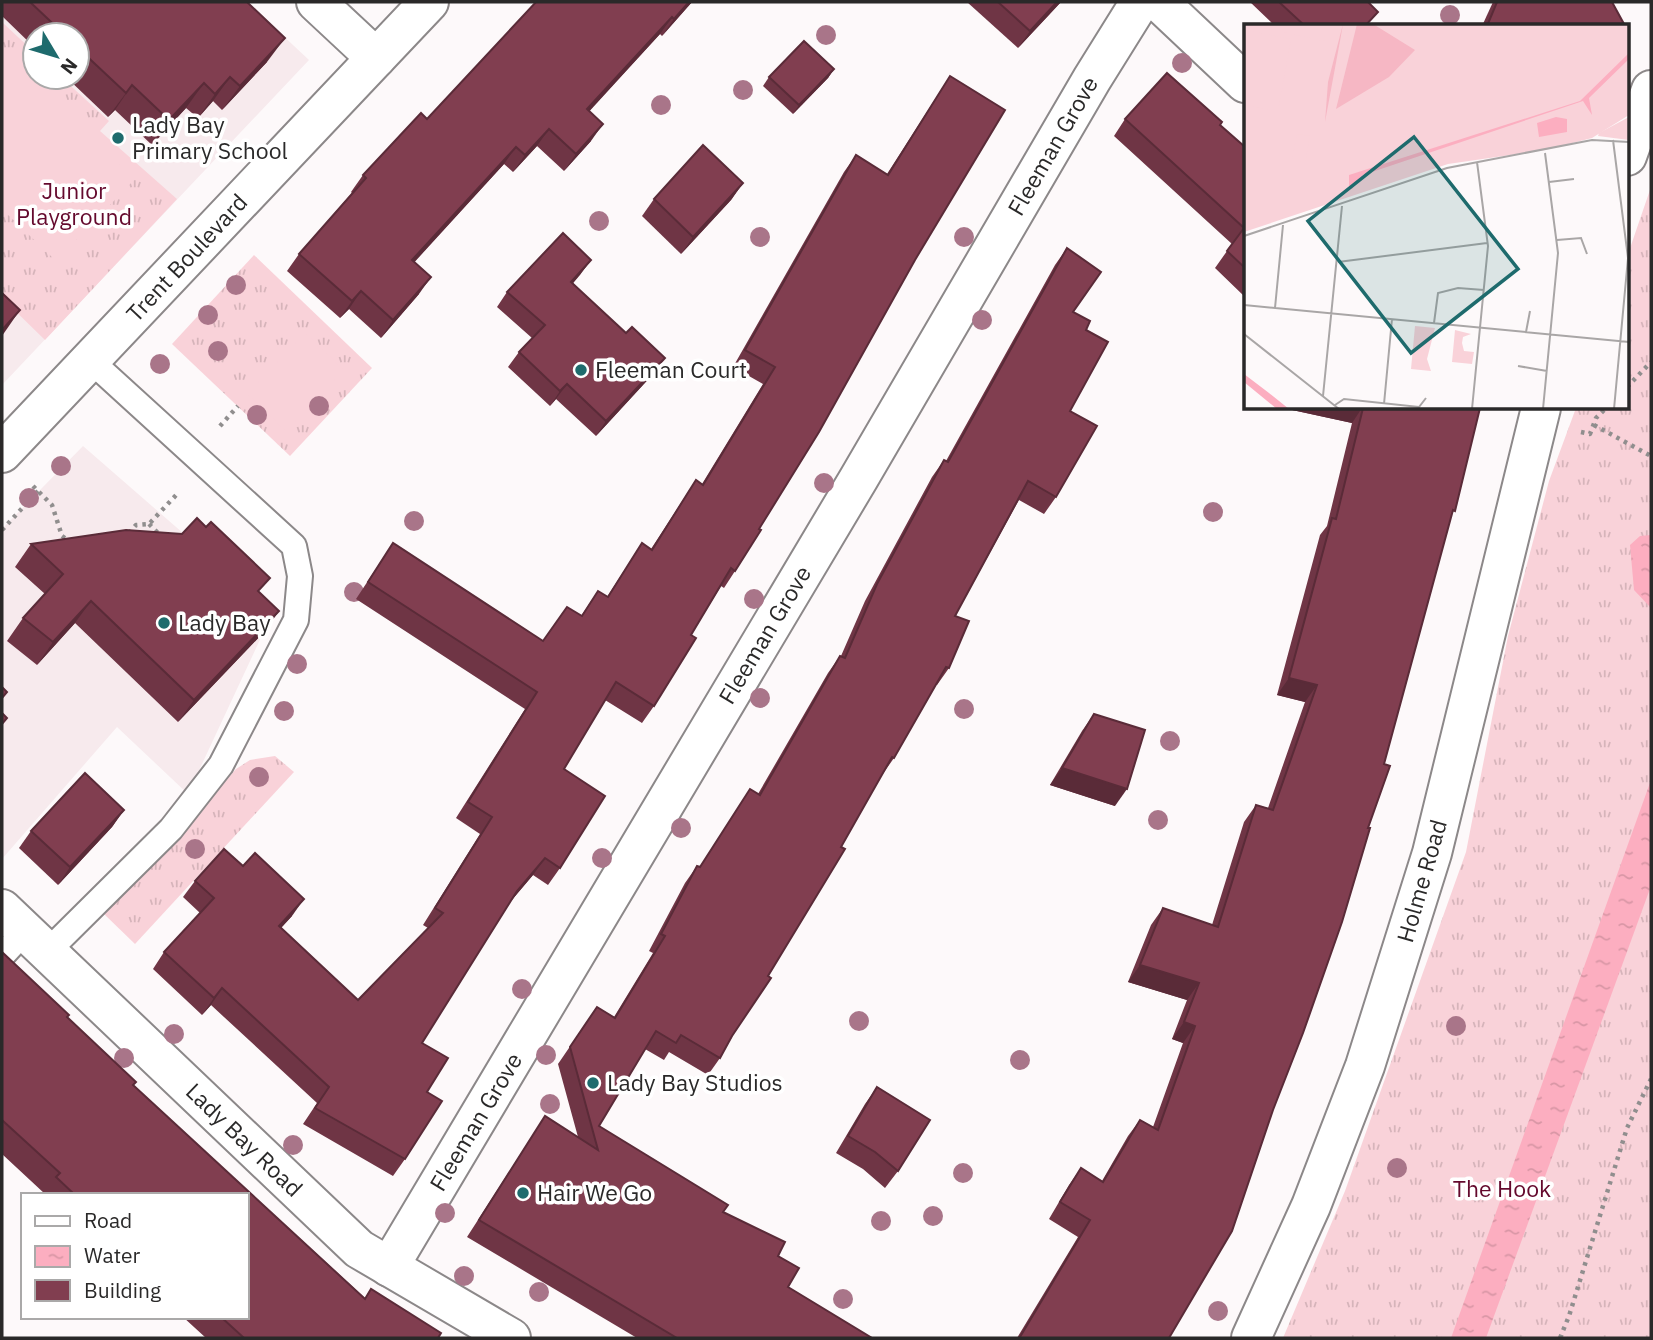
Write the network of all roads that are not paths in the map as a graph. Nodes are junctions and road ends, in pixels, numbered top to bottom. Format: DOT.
graph roads {
  1 [pos="316,2"];
  2 [pos="429,2"];
  3 [pos="1140,2"];
  4 [pos="1159,2"];
  5 [pos="376,58"];
  6 [pos="1244,82"];
  7 [pos="1651,90"];
  8 [pos="1628,153"];
  9 [pos="90,360"];
  10 [pos="1541,410"];
  11 [pos="2,453"];
  12 [pos="19,937"];
  13 [pos="389,1267"];
  14 [pos="511,1338"];
  15 [pos="1251,1338"];
  1 -- 5 [label="street"];
  2 -- 5 [label="street, Trent Boulevard"];
  3 -- 13 [label="street, Fleeman Grove"];
  4 -- 6 [label="street"];
  5 -- 9 [label="street, Trent Boulevard"];
  7 -- 8 [label="street"];
  9 -- 11 [label="street, Trent Boulevard"];
  9 -- 12 [label="lane"];
  10 -- 15 [label="street, Holme Road"];
  12 -- 13 [label="street, Lady Bay Road"];
  13 -- 14 [label="street, Lady Bay Road"];
}
